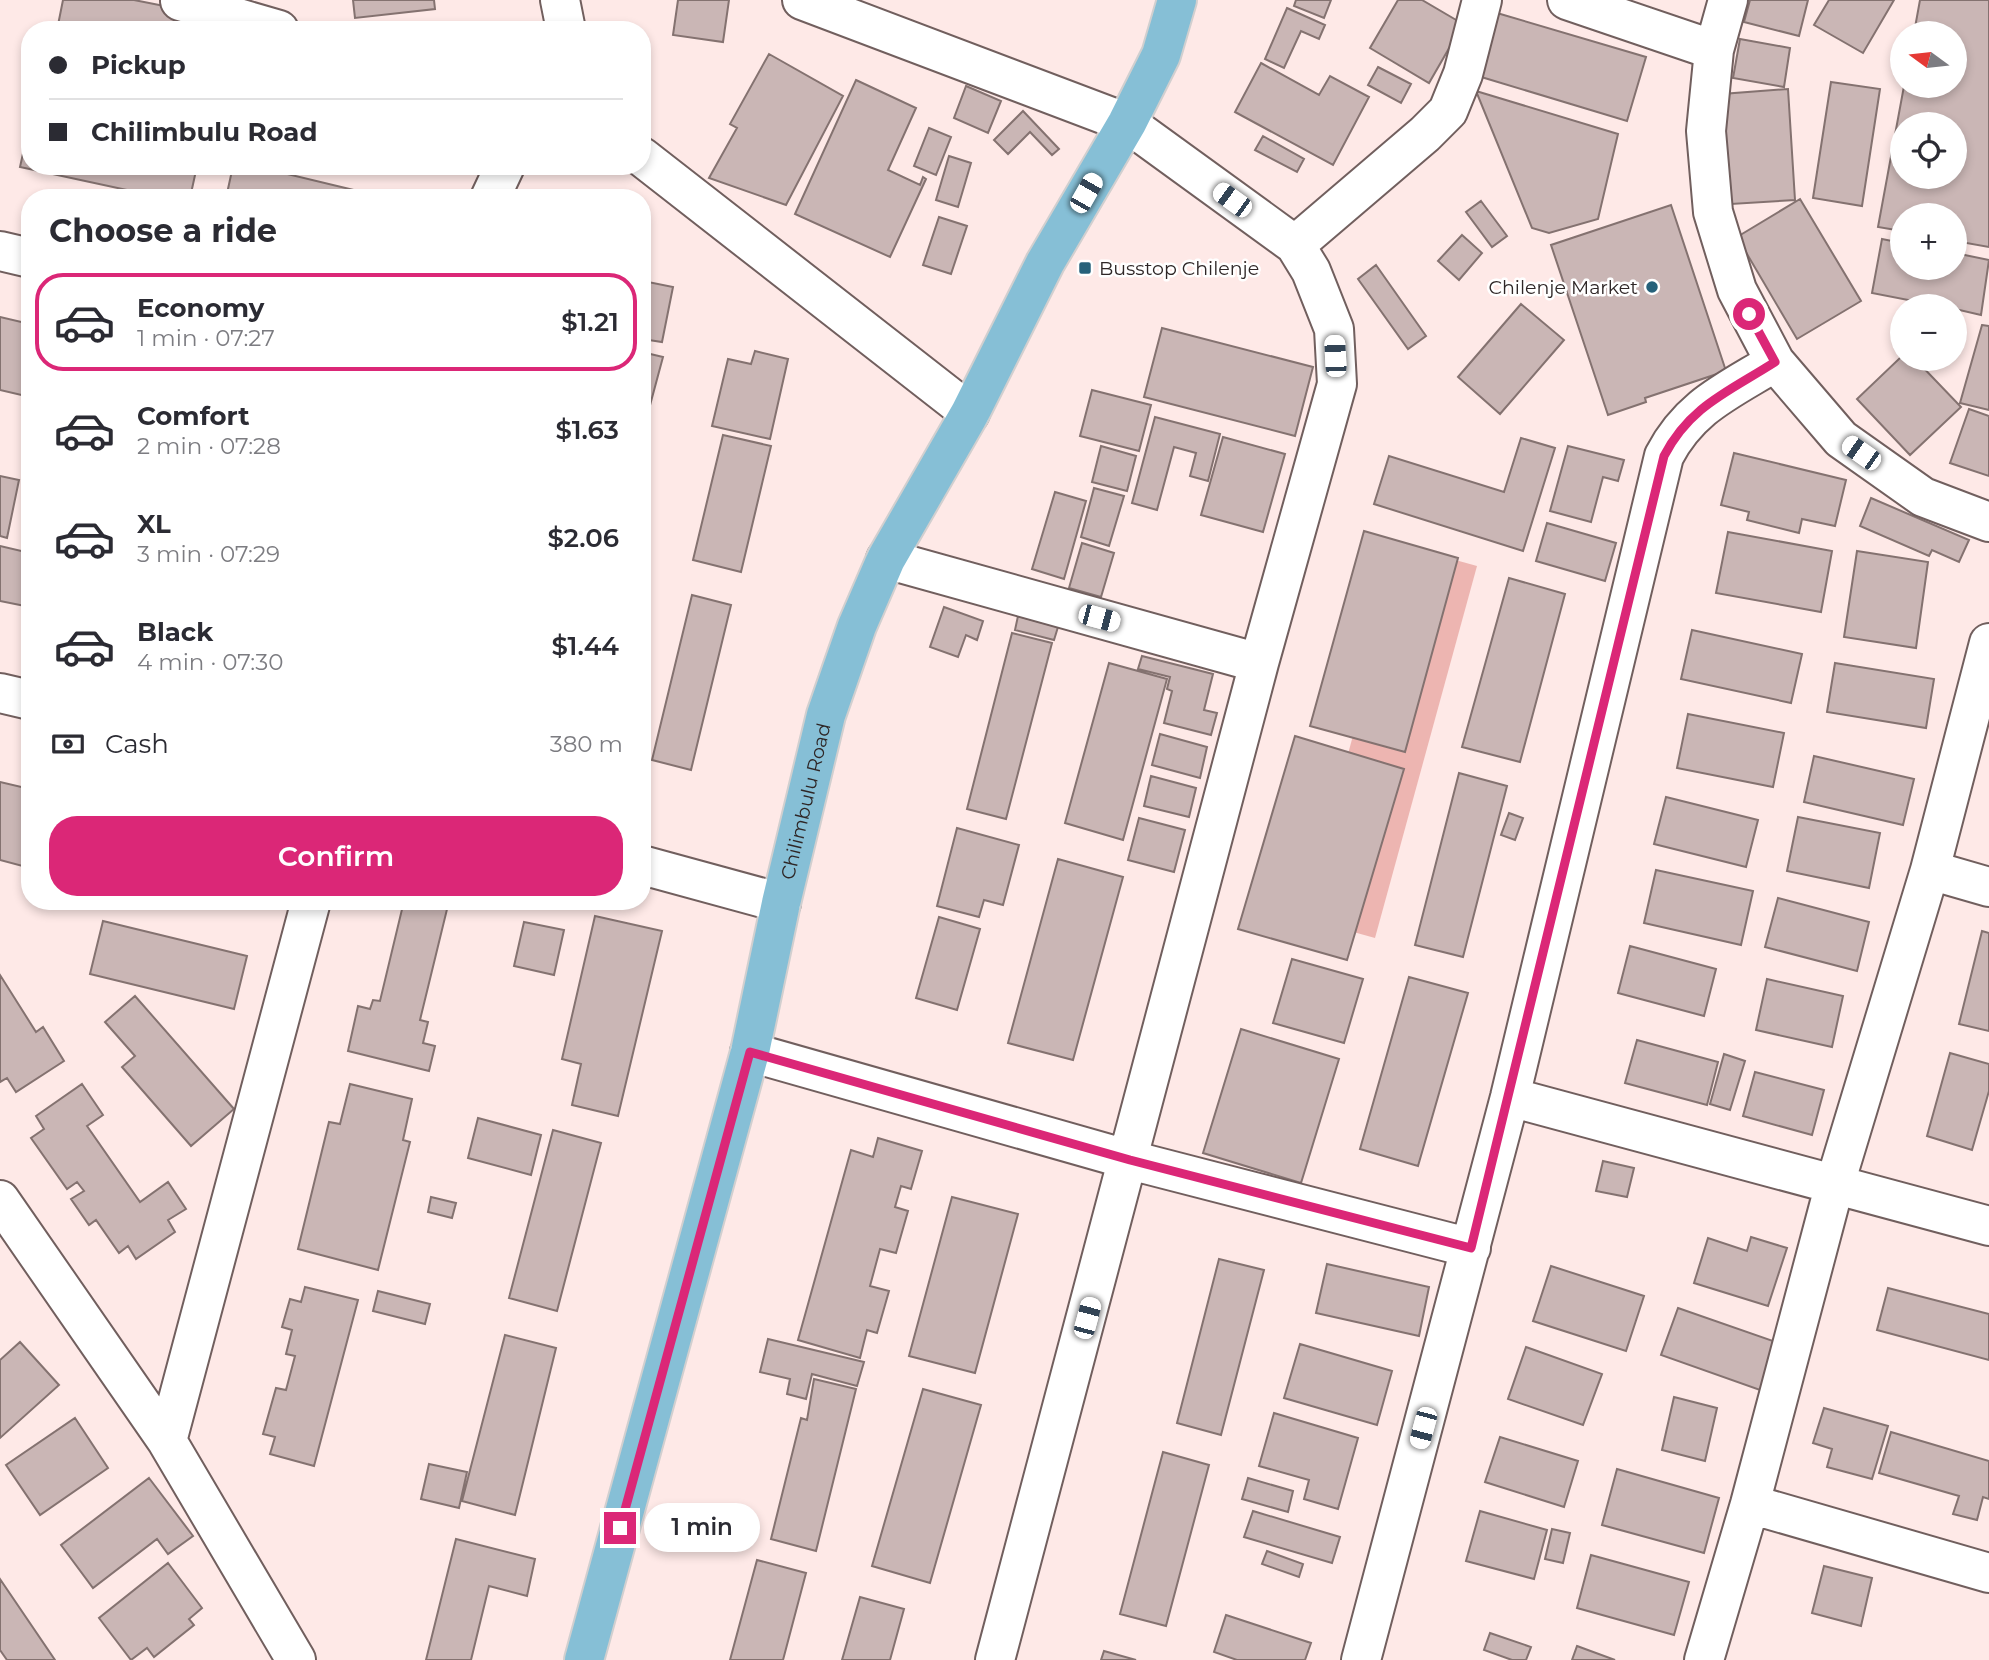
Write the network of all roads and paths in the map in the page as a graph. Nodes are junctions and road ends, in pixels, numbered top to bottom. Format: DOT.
graph roads {
  1 [pos="560,0"];
  2 [pos="802,0"];
  3 [pos="1177,0"];
  4 [pos="1482,0"];
  5 [pos="1567,0"];
  6 [pos="1728,0"];
  7 [pos="180,1"];
  8 [pos="248,21"];
  9 [pos="564,21"];
  10 [pos="1714,50"];
  11 [pos="1126,124"];
  12 [pos="651,164"];
  13 [pos="1295,245"];
  14 [pos="0,251"];
  15 [pos="21,256"];
  16 [pos="1775,362"];
  17 [pos="971,413"];
  18 [pos="1989,522"];
  19 [pos="886,559"];
  20 [pos="1989,643"];
  21 [pos="1259,663"];
  22 [pos="0,693"];
  23 [pos="21,699"];
  24 [pos="651,867"];
  25 [pos="1930,870"];
  26 [pos="1989,887"];
  27 [pos="781,903"];
  28 [pos="309,910"];
  29 [pos="750,1052"];
  30 [pos="1510,1097"];
  31 [pos="1130,1160"];
  32 [pos="1834,1186"];
  33 [pos="0,1200"];
  34 [pos="1989,1226"];
  35 [pos="1471,1248"];
  36 [pos="167,1441"];
  37 [pos="1750,1504"];
  38 [pos="1989,1573"];
  39 [pos="296,1660"];
  40 [pos="584,1660"];
  41 [pos="995,1660"];
  42 [pos="1361,1660"];
  43 [pos="1704,1660"];
  1 -- 9 [label="street"];
  2 -- 11 [label="street"];
  3 -- 11 [label="main road, Chilimbulu Road"];
  4 -- 13 [label="street"];
  5 -- 10 [label="street"];
  6 -- 10 [label="street"];
  7 -- 8 [label="street"];
  10 -- 16 [label="street"];
  11 -- 13 [label="street"];
  11 -- 17 [label="main road, Chilimbulu Road"];
  12 -- 17 [label="street"];
  13 -- 21 [label="street"];
  14 -- 15 [label="street"];
  16 -- 18 [label="street"];
  16 -- 30 [label="street"];
  17 -- 19 [label="main road, Chilimbulu Road"];
  19 -- 21 [label="street"];
  19 -- 27 [label="main road, Chilimbulu Road"];
  20 -- 25 [label="street"];
  21 -- 31 [label="street"];
  22 -- 23 [label="street"];
  24 -- 27 [label="street"];
  25 -- 26 [label="street"];
  25 -- 32 [label="street"];
  27 -- 29 [label="main road, Chilimbulu Road"];
  28 -- 36 [label="street"];
  29 -- 31 [label="street"];
  29 -- 40 [label="main road, Chilimbulu Road"];
  30 -- 32 [label="street"];
  30 -- 35 [label="street"];
  31 -- 35 [label="street"];
  31 -- 41 [label="street"];
  32 -- 34 [label="street"];
  32 -- 37 [label="street"];
  33 -- 36 [label="street"];
  35 -- 42 [label="street"];
  36 -- 39 [label="street"];
  37 -- 38 [label="street"];
  37 -- 43 [label="street"];
}
